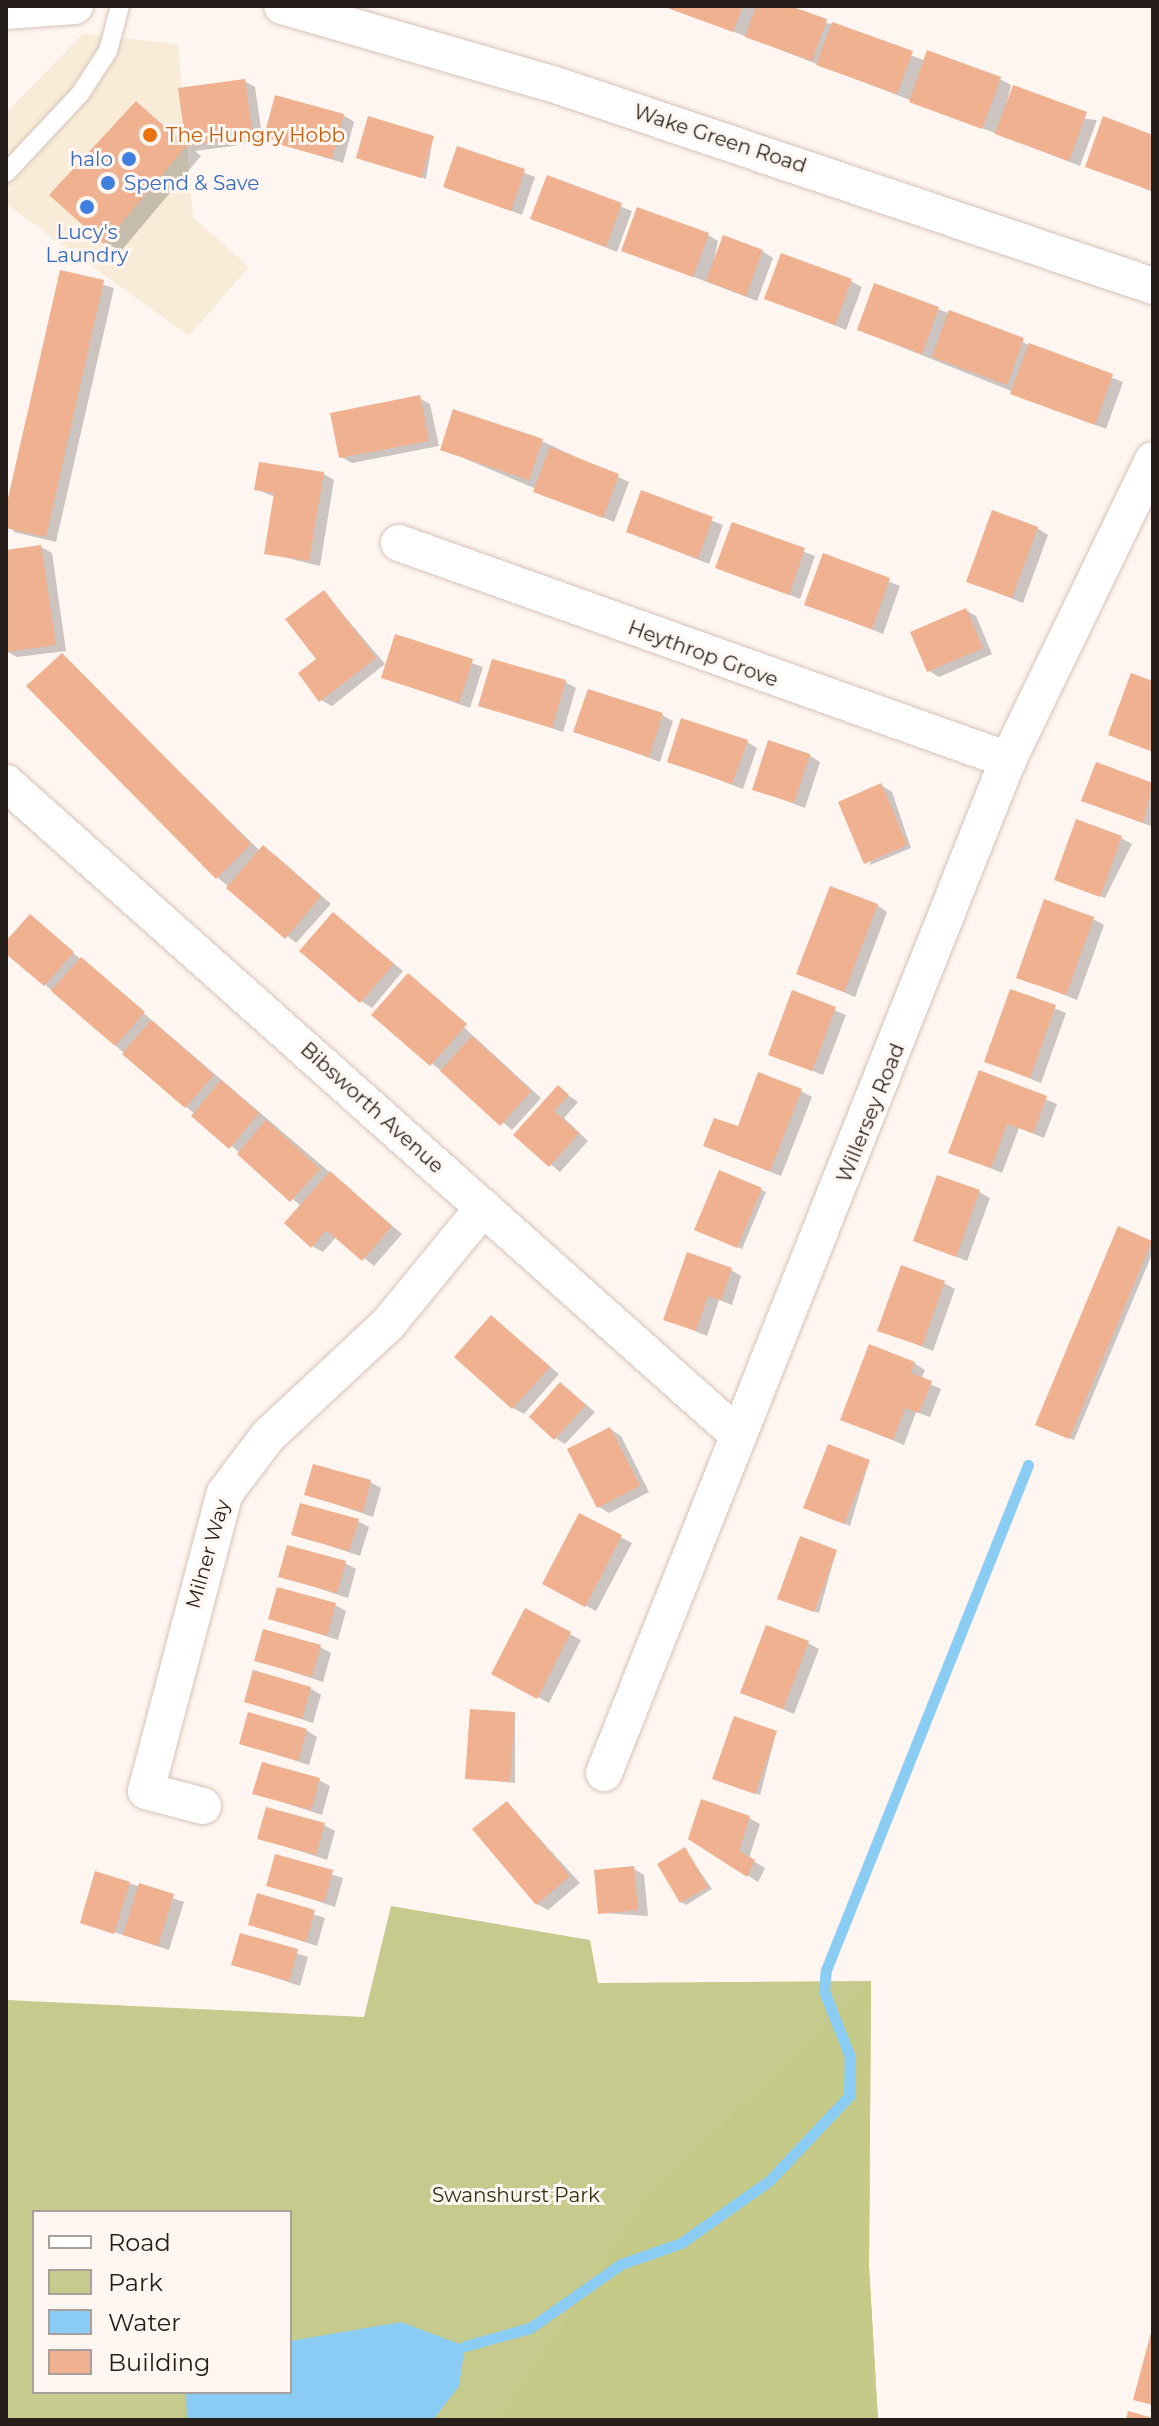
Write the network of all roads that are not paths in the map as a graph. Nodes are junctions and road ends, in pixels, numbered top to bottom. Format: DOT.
graph roads {
  1 [pos="75,6"];
  2 [pos="120,6"];
  3 [pos="282,6"];
  4 [pos="6,11"];
  5 [pos="6,173"];
  6 [pos="1153,286"];
  7 [pos="1153,460"];
  8 [pos="399,543"];
  9 [pos="1008,760"];
  10 [pos="6,783"];
  11 [pos="483,1208"];
  12 [pos="737,1434"];
  13 [pos="604,1773"];
  14 [pos="203,1806"];
  1 -- 4 [label="street"];
  2 -- 5 [label="lane"];
  3 -- 6 [label="street, Wake Green Road"];
  7 -- 9 [label="street, Willersey Road"];
  8 -- 9 [label="street, Heythrop Grove"];
  9 -- 12 [label="street, Willersey Road"];
  10 -- 11 [label="street, Bibsworth Avenue"];
  11 -- 12 [label="street, Bibsworth Avenue"];
  11 -- 14 [label="street, Milner Way"];
  12 -- 13 [label="street, Willersey Road"];
}
